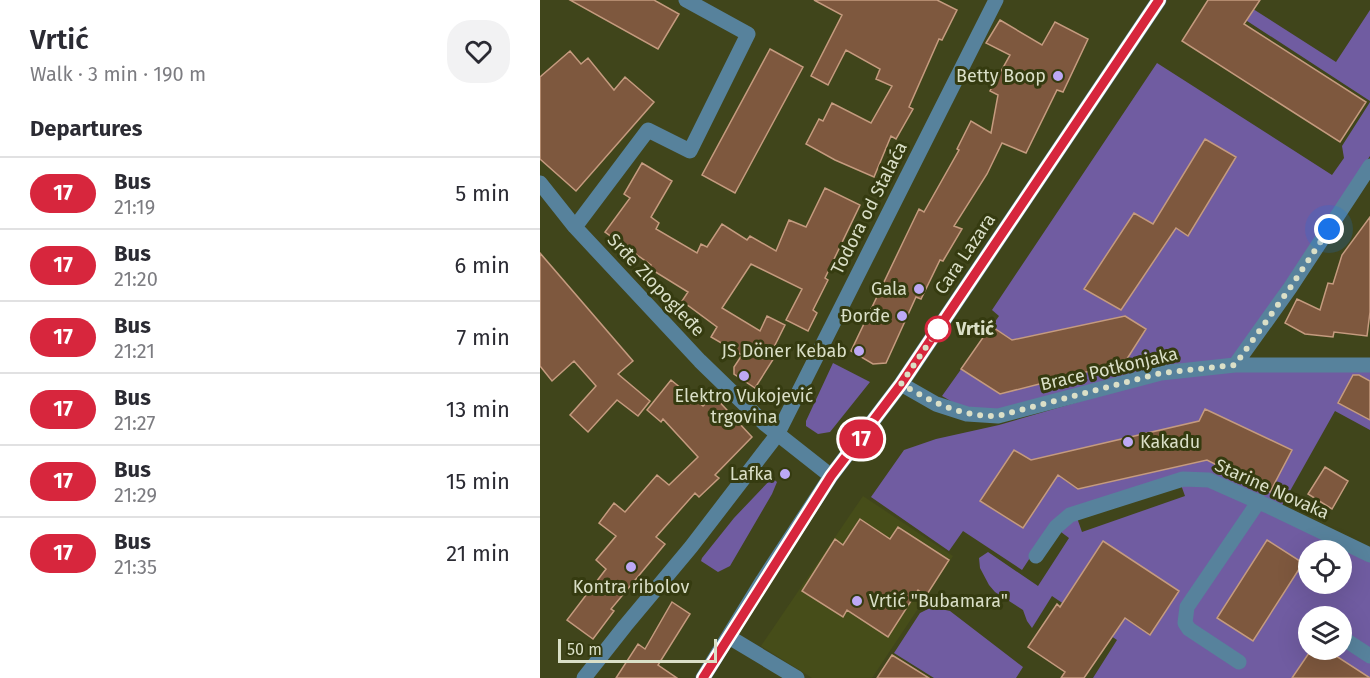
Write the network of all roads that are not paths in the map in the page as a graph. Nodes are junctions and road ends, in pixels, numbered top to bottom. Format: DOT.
graph roads {
  1 [pos="686,0"];
  2 [pos="996,0"];
  3 [pos="1152,2"];
  4 [pos="1370,166"];
  5 [pos="540,183"];
  6 [pos="575,227"];
  7 [pos="1235,365"];
  8 [pos="1370,366"];
  9 [pos="901,384"];
  10 [pos="777,435"];
  11 [pos="831,476"];
  12 [pos="1259,501"];
  13 [pos="1370,555"];
  14 [pos="1036,556"];
  15 [pos="729,637"];
  16 [pos="1352,644"];
  17 [pos="1370,656"];
  18 [pos="1239,662"];
  19 [pos="584,678"];
  20 [pos="703,678"];
  21 [pos="797,678"];
  1 -- 6 [label="street"];
  2 -- 10 [label="street, Todora od Stalaća"];
  3 -- 9 [label="street, Cara Lazara"];
  4 -- 7 [label="street"];
  5 -- 6 [label="street, Srđe Zlopogleđe"];
  6 -- 10 [label="street, Srđe Zlopogleđe"];
  7 -- 8 [label="street, Brace Potkonjaka"];
  7 -- 9 [label="street, Brace Potkonjaka"];
  9 -- 11 [label="street, Cara Lazara"];
  10 -- 11 [label="street, Srđe Zlopogleđe"];
  10 -- 19 [label="street"];
  11 -- 15 [label="street, Cara Lazara"];
  12 -- 13 [label="street, Starine Novaka"];
  12 -- 14 [label="street, Starine Novaka"];
  12 -- 18 [label="street"];
  15 -- 20 [label="street, Cara Lazara"];
  15 -- 21 [label="street"];
  16 -- 17 [label="street"];
}
